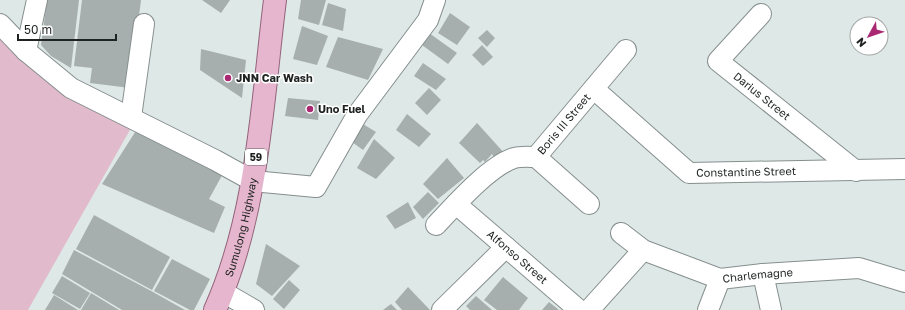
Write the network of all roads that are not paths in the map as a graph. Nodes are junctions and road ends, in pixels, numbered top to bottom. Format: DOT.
graph roads {
  1 [pos="37,0"];
  2 [pos="275,0"];
  3 [pos="435,0"];
  4 [pos="761,14"];
  5 [pos="0,24"];
  6 [pos="144,24"];
  7 [pos="626,50"];
  8 [pos="26,51"];
  9 [pos="594,89"];
  10 [pos="131,118"];
  11 [pos="536,157"];
  12 [pos="905,169"];
  13 [pos="856,171"];
  14 [pos="253,181"];
  15 [pos="456,204"];
  16 [pos="589,204"];
  17 [pos="436,225"];
  18 [pos="620,232"];
  19 [pos="506,247"];
  20 [pos="643,250"];
  21 [pos="763,274"];
  22 [pos="720,279"];
  23 [pos="905,282"];
  24 [pos="219,301"];
  25 [pos="254,310"];
  26 [pos="442,310"];
  27 [pos="578,310"];
  28 [pos="589,310"];
  29 [pos="708,310"];
  30 [pos="771,310"];
  1 -- 8 [label="street"];
  2 -- 14 [label="main road, Sumulong Highway / 59"];
  3 -- 14 [label="street"];
  4 -- 13 [label="street, Darius Street"];
  5 -- 8 [label="street"];
  6 -- 10 [label="street"];
  7 -- 9 [label="street, Boris III Street"];
  8 -- 10 [label="street"];
  9 -- 11 [label="street, Boris III Street"];
  9 -- 13 [label="street, Constantine Street"];
  10 -- 14 [label="street"];
  11 -- 15 [label="street, Boris III Street"];
  11 -- 16 [label="street"];
  12 -- 13 [label="street, Constantine Street"];
  14 -- 24 [label="main road, Sumulong Highway / 59"];
  15 -- 17 [label="street, Boris III Street"];
  15 -- 19 [label="street, Alfonso Street"];
  18 -- 20 [label="street, Charlemagne"];
  19 -- 26 [label="street"];
  19 -- 27 [label="street, Alfonso Street"];
  20 -- 22 [label="street, Charlemagne"];
  20 -- 28 [label="street"];
  21 -- 22 [label="street, Charlemagne"];
  21 -- 23 [label="street, Charlemagne"];
  21 -- 30 [label="street"];
  22 -- 29 [label="street"];
  24 -- 25 [label="street"];
}
